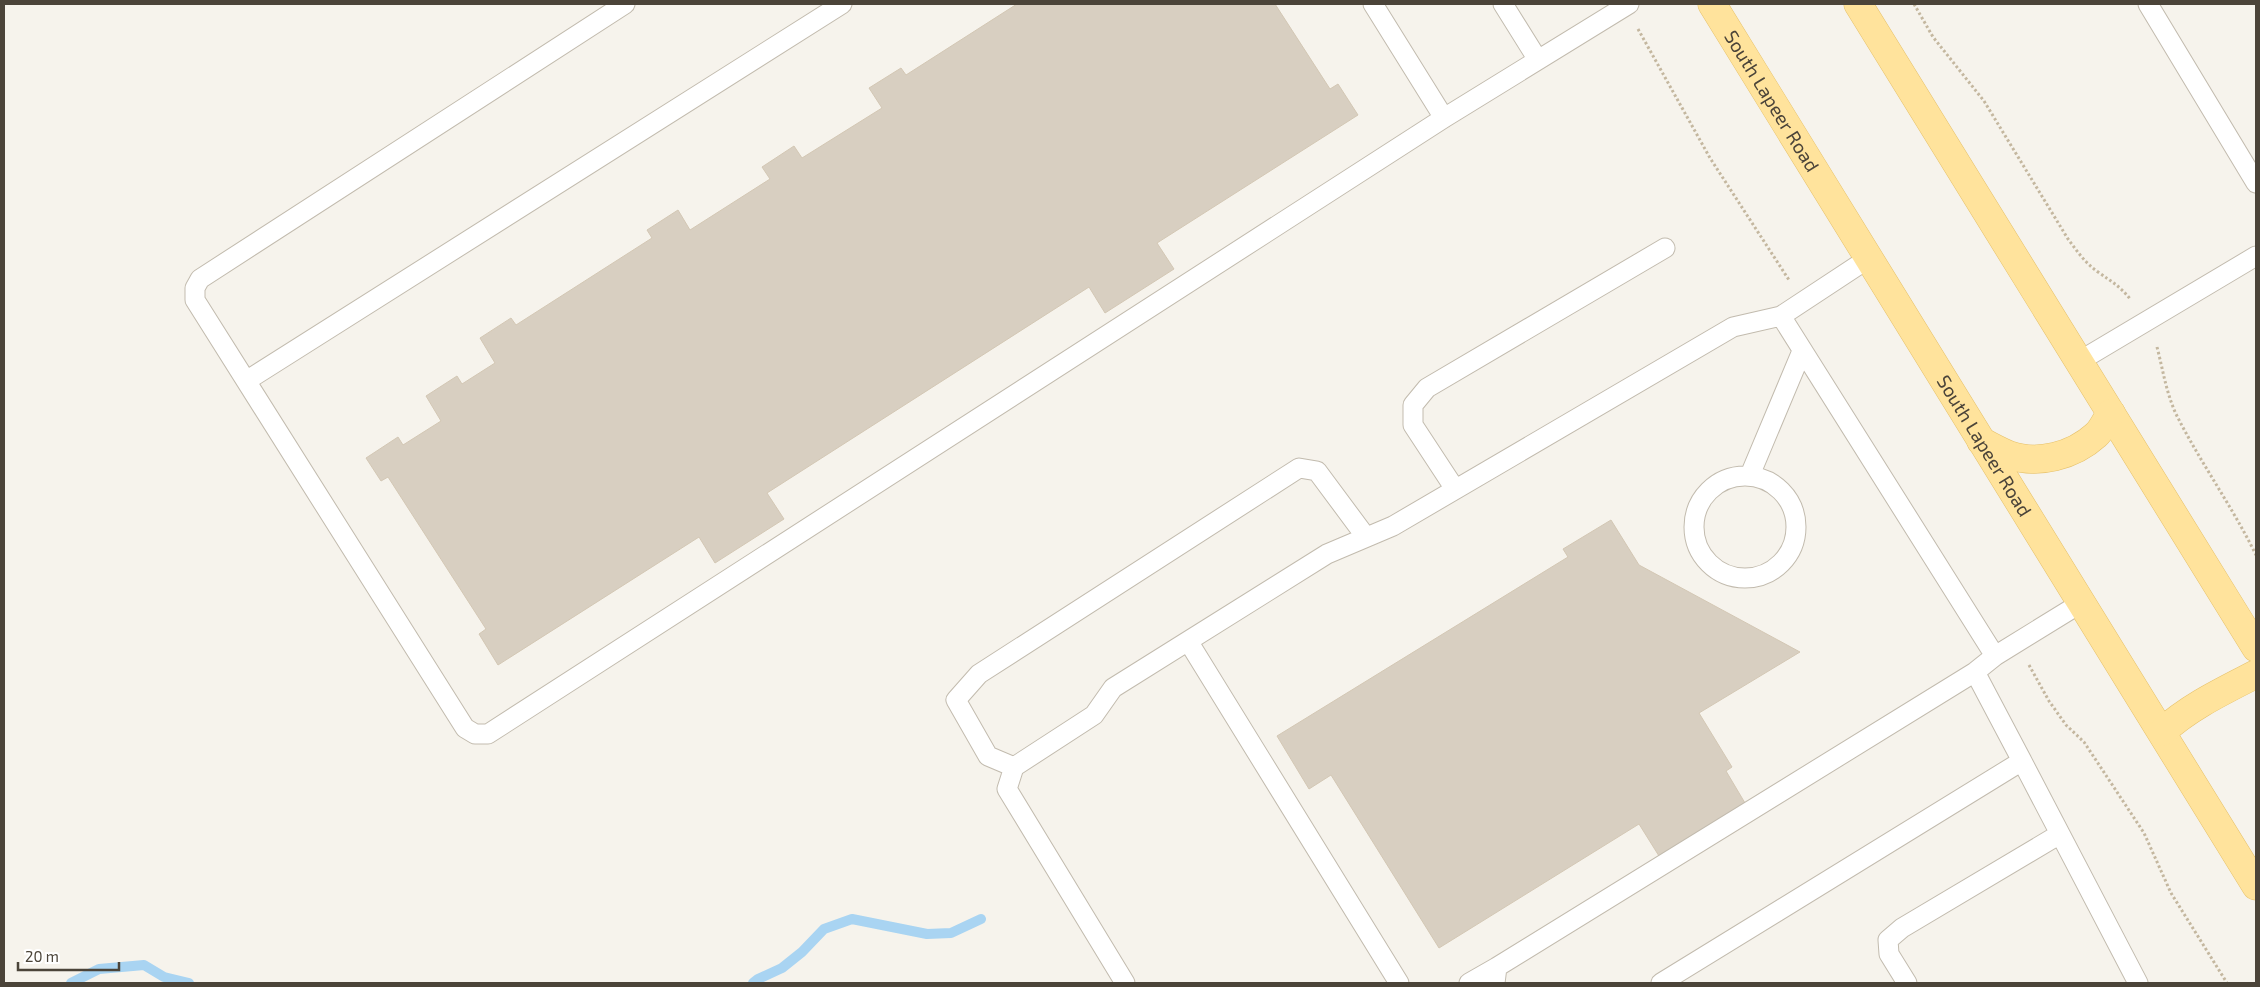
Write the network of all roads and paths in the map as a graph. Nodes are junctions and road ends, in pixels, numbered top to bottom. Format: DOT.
graph roads {
  1 [pos="626,4"];
  2 [pos="842,4"];
  3 [pos="1373,4"];
  4 [pos="1503,4"];
  5 [pos="1629,4"];
  6 [pos="1712,4"];
  7 [pos="1858,4"];
  8 [pos="1914,4"];
  9 [pos="2148,4"];
  10 [pos="1538,60"];
  11 [pos="1444,118"];
  12 [pos="2256,183"];
  13 [pos="1666,248"];
  14 [pos="2256,256"];
  15 [pos="1870,258"];
  16 [pos="1781,316"];
  17 [pos="2144,322"];
  18 [pos="1802,351"];
  19 [pos="2078,362"];
  20 [pos="246,381"];
  21 [pos="2111,413"];
  22 [pos="1981,441"];
  23 [pos="1750,475"];
  24 [pos="1455,489"];
  25 [pos="1366,537"];
  26 [pos="2256,555"];
  27 [pos="2081,603"];
  28 [pos="1188,641"];
  29 [pos="2256,648"];
  30 [pos="1995,656"];
  31 [pos="1975,672"];
  32 [pos="2256,674"];
  33 [pos="2162,732"];
  34 [pos="2022,761"];
  35 [pos="1014,767"];
  36 [pos="2060,834"];
  37 [pos="2256,886"];
  38 [pos="1496,975"];
  39 [pos="1125,983"];
  40 [pos="1399,983"];
  41 [pos="1470,983"];
  42 [pos="1661,983"];
  43 [pos="1907,983"];
  44 [pos="2138,983"];
  1 -- 20 [label="lane"];
  2 -- 20 [label="lane"];
  3 -- 11 [label="lane"];
  4 -- 10 [label="lane"];
  5 -- 10 [label="lane"];
  6 -- 15 [label="main road, South Lapeer Road"];
  7 -- 19 [label="main road"];
  8 -- 17 [label="path"];
  9 -- 12 [label="lane"];
  10 -- 11 [label="lane"];
  11 -- 20 [label="lane"];
  13 -- 24 [label="lane"];
  14 -- 17 [label="lane"];
  15 -- 16 [label="lane"];
  15 -- 22 [label="main road, South Lapeer Road"];
  16 -- 18 [label="lane"];
  16 -- 24 [label="lane"];
  17 -- 19 [label="lane"];
  17 -- 26 [label="path"];
  18 -- 23 [label="lane"];
  18 -- 30 [label="lane"];
  19 -- 21 [label="main road"];
  21 -- 22 [label="main road"];
  21 -- 29 [label="main road"];
  22 -- 27 [label="main road, South Lapeer Road"];
  23 -- 23 [label="lane"];
  24 -- 25 [label="lane"];
  25 -- 28 [label="lane"];
  25 -- 35 [label="lane"];
  27 -- 30 [label="lane"];
  27 -- 33 [label="main road, South Lapeer Road"];
  28 -- 35 [label="lane"];
  28 -- 40 [label="lane"];
  30 -- 31 [label="lane"];
  31 -- 34 [label="lane"];
  31 -- 38 [label="lane"];
  32 -- 33 [label="main road"];
  33 -- 37 [label="main road, South Lapeer Road"];
  34 -- 36 [label="lane"];
  34 -- 42 [label="lane"];
  35 -- 39 [label="lane"];
  36 -- 43 [label="lane"];
  36 -- 44 [label="lane"];
  38 -- 41 [label="lane"];
}
